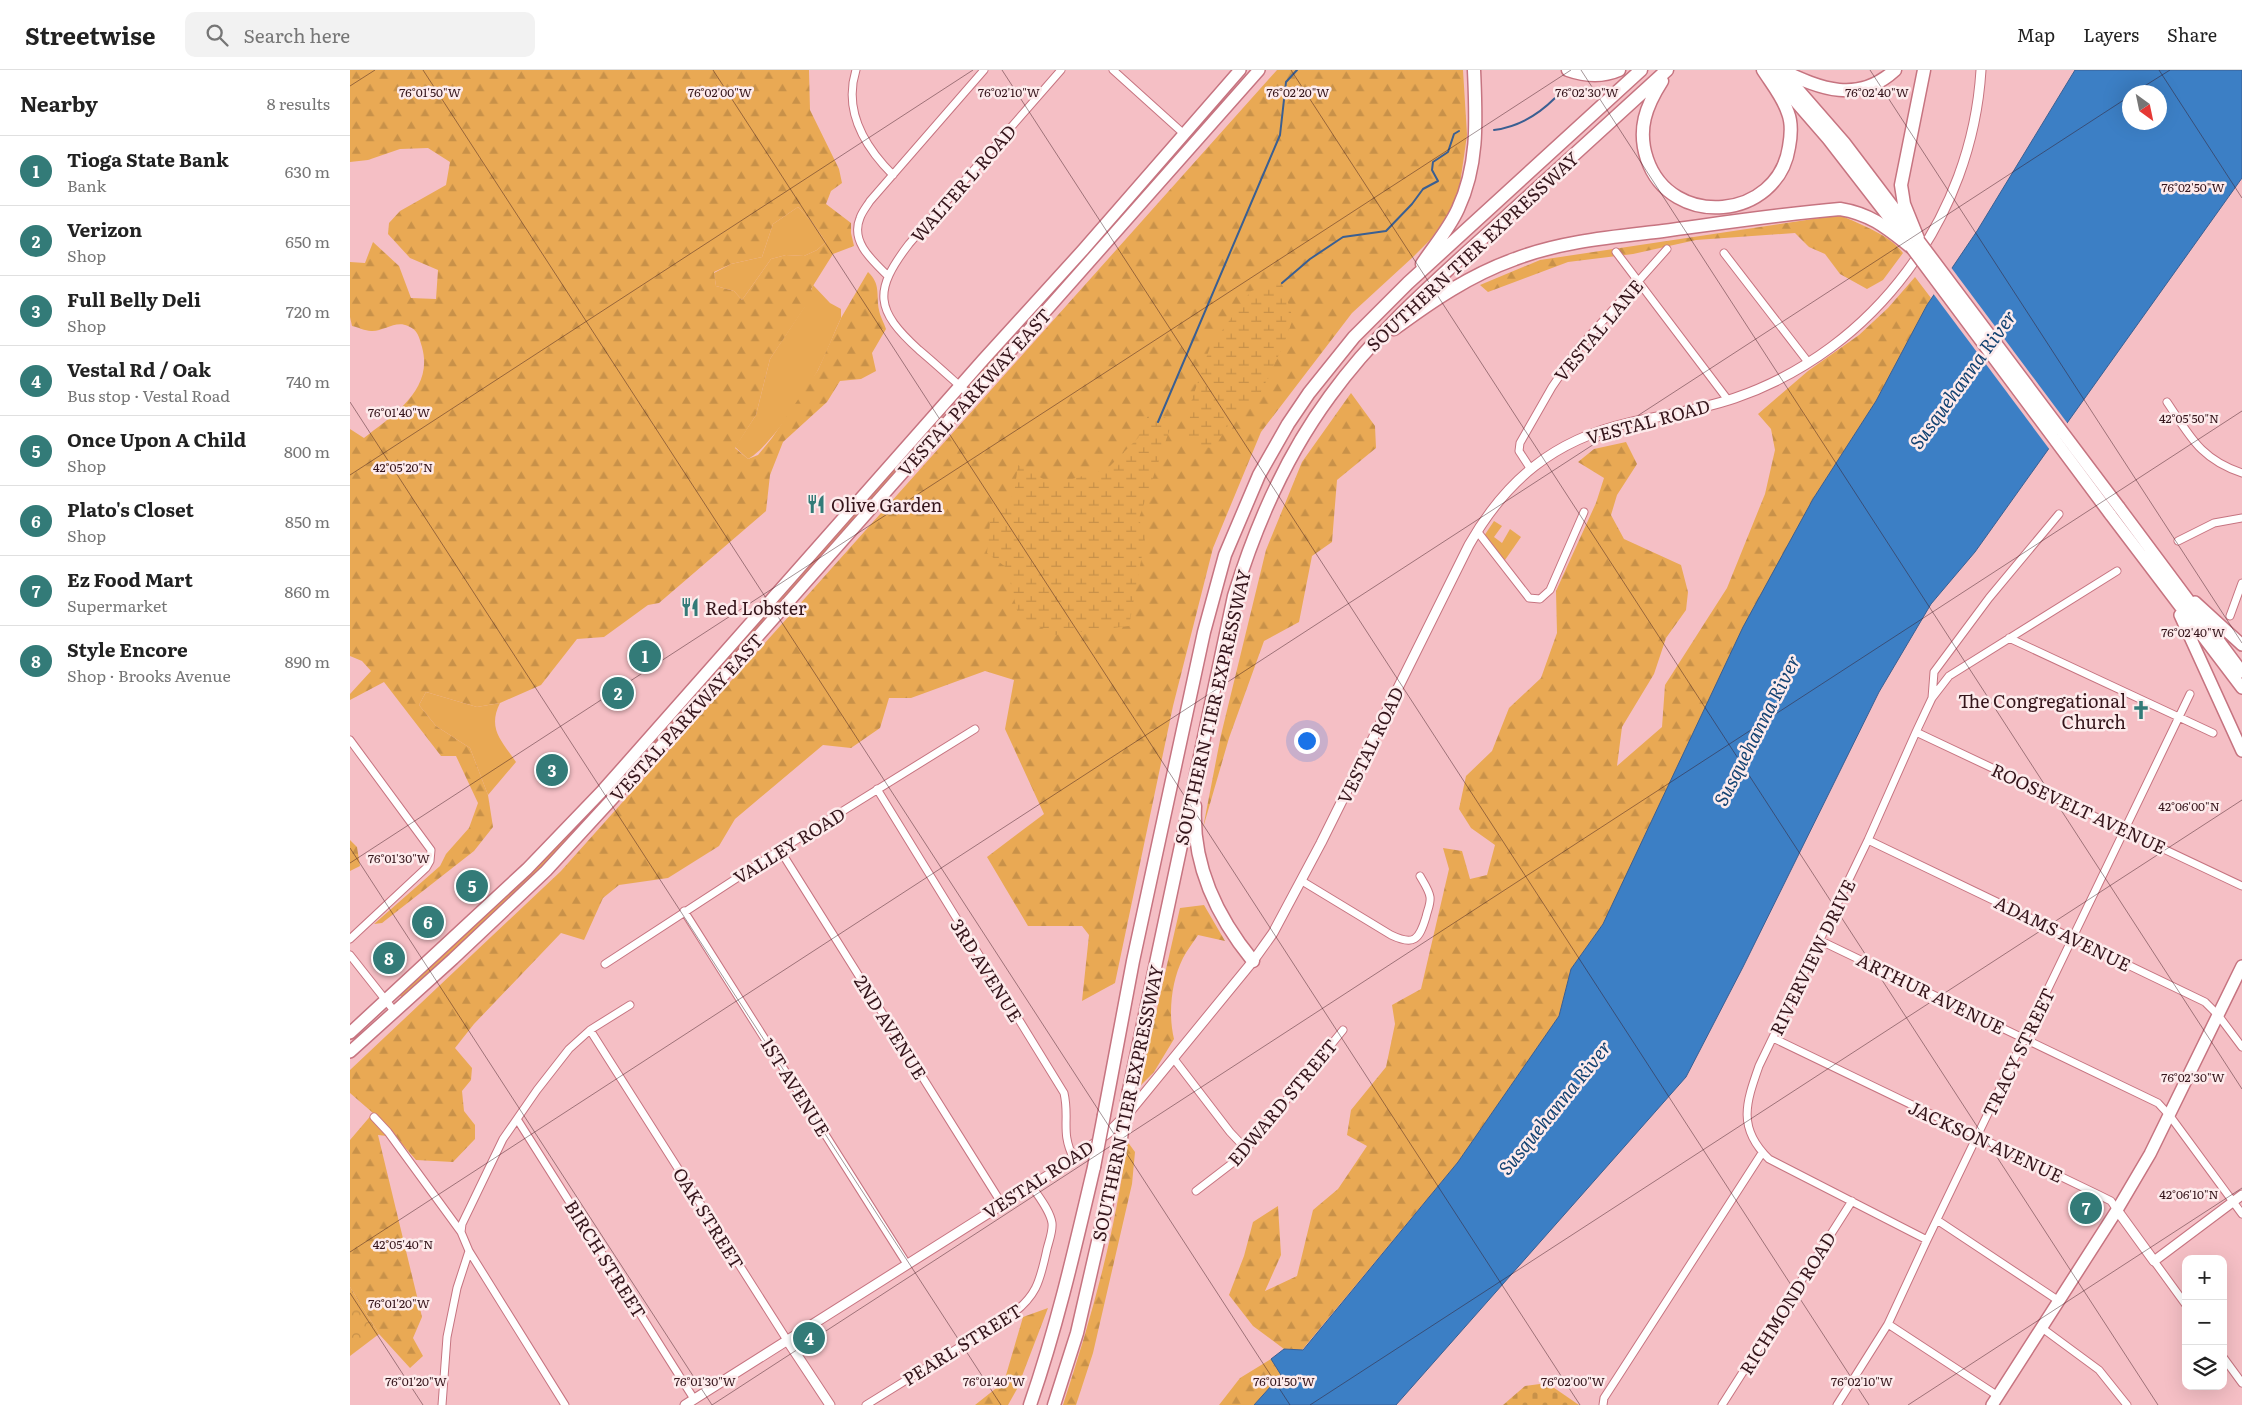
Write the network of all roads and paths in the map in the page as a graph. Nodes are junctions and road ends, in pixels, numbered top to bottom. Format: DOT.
graph roads {
  1 [pos="856,70"];
  2 [pos="984,70"];
  3 [pos="1062,70"];
  4 [pos="1113,70"];
  5 [pos="1240,70"];
  6 [pos="1259,70"];
  7 [pos="1474,70"];
  8 [pos="1568,70"];
  9 [pos="1619,70"];
  10 [pos="1641,70"];
  11 [pos="1669,70"];
  12 [pos="1763,70"];
  13 [pos="1768,70"];
  14 [pos="1781,70"];
  15 [pos="1895,70"];
  16 [pos="1924,70"];
  17 [pos="1981,70"];
  18 [pos="1184,134"];
  19 [pos="893,175"];
  20 [pos="1915,244"];
  21 [pos="1666,249"];
  22 [pos="1616,252"];
  23 [pos="1724,253"];
  24 [pos="888,276"];
  25 [pos="1637,282"];
  26 [pos="1408,283"];
  27 [pos="1808,362"];
  28 [pos="1353,366"];
  29 [pos="960,386"];
  30 [pos="971,396"];
  31 [pos="1728,400"];
  32 [pos="2167,402"];
  33 [pos="1530,468"];
  34 [pos="2242,473"];
  35 [pos="2114,511"];
  36 [pos="1584,512"];
  37 [pos="2059,514"];
  38 [pos="2242,518"];
  39 [pos="1477,531"];
  40 [pos="2178,541"];
  41 [pos="2117,571"];
  42 [pos="2242,582"];
  43 [pos="2162,583"];
  44 [pos="2178,588"];
  45 [pos="2240,598"];
  46 [pos="2230,616"];
  47 [pos="2009,638"];
  48 [pos="2242,645"];
  49 [pos="2242,672"];
  50 [pos="2242,688"];
  51 [pos="2190,694"];
  52 [pos="1932,698"];
  53 [pos="2178,718"];
  54 [pos="975,729"];
  55 [pos="1916,732"];
  56 [pos="2213,733"];
  57 [pos="350,740"];
  58 [pos="2242,751"];
  59 [pos="1198,764"];
  60 [pos="877,789"];
  61 [pos="2125,830"];
  62 [pos="1868,840"];
  63 [pos="780,850"];
  64 [pos="1420,876"];
  65 [pos="1302,881"];
  66 [pos="2242,886"];
  67 [pos="684,911"];
  68 [pos="350,939"];
  69 [pos="2073,939"];
  70 [pos="1821,941"];
  71 [pos="350,955"];
  72 [pos="1253,961"];
  73 [pos="605,964"];
  74 [pos="2242,966"];
  75 [pos="386,1000"];
  76 [pos="630,1005"];
  77 [pos="395,1012"];
  78 [pos="2218,1015"];
  79 [pos="590,1030"];
  80 [pos="1343,1030"];
  81 [pos="350,1033"];
  82 [pos="1773,1038"];
  83 [pos="2024,1038"];
  84 [pos="2242,1046"];
  85 [pos="350,1052"];
  86 [pos="1174,1060"];
  87 [pos="2170,1116"];
  88 [pos="374,1117"];
  89 [pos="516,1119"];
  90 [pos="1977,1137"];
  91 [pos="1246,1149"];
  92 [pos="1762,1153"];
  93 [pos="1074,1158"];
  94 [pos="1032,1185"];
  95 [pos="1196,1191"];
  96 [pos="2242,1195"];
  97 [pos="1852,1201"];
  98 [pos="2233,1202"];
  99 [pos="1002,1204"];
  100 [pos="2117,1210"];
  101 [pos="2242,1214"];
  102 [pos="1937,1220"];
  103 [pos="461,1232"];
  104 [pos="1926,1240"];
  105 [pos="469,1251"];
  106 [pos="2154,1261"];
  107 [pos="907,1264"];
  108 [pos="2182,1300"];
  109 [pos="2059,1301"];
  110 [pos="1888,1324"];
  111 [pos="2042,1328"];
  112 [pos="787,1340"];
  113 [pos="2227,1362"];
  114 [pos="2242,1383"];
  115 [pos="694,1399"];
  116 [pos="1995,1400"];
  117 [pos="442,1405"];
  118 [pos="565,1405"];
  119 [pos="684,1405"];
  120 [pos="830,1405"];
  121 [pos="866,1405"];
  122 [pos="1030,1405"];
  123 [pos="1054,1405"];
  124 [pos="1603,1405"];
  125 [pos="1722,1405"];
  126 [pos="1837,1405"];
  127 [pos="2127,1405"];
  1 -- 19 [label="street"];
  2 -- 19 [label="street"];
  3 -- 24 [label="street, WALTER L ROAD"];
  4 -- 18 [label="street"];
  5 -- 18 [label="main road, VESTAL PARKWAY EAST"];
  6 -- 30 [label="main road, VESTAL PARKWAY EAST"];
  7 -- 26 [label="highway"];
  8 -- 9 [label="highway"];
  10 -- 26 [label="highway, SOUTHERN TIER EXPRESSWAY"];
  11 -- 12 [label="highway"];
  11 -- 28 [label="highway, SOUTHERN TIER EXPRESSWAY"];
  13 -- 20 [label="main road"];
  14 -- 15 [label="highway"];
  14 -- 20 [label="main road"];
  16 -- 20 [label="highway"];
  17 -- 27 [label="street, VESTAL ROAD"];
  18 -- 29 [label="main road, VESTAL PARKWAY EAST"];
  19 -- 24 [label="street"];
  20 -- 28 [label="highway"];
  20 -- 35 [label="main road, bridge"];
  21 -- 25 [label="street, VESTAL LANE"];
  22 -- 25 [label="street"];
  23 -- 27 [label="street"];
  24 -- 29 [label="street"];
  25 -- 31 [label="street"];
  25 -- 33 [label="street, VESTAL LANE"];
  26 -- 122 [label="highway, SOUTHERN TIER EXPRESSWAY, bridge"];
  27 -- 31 [label="street, VESTAL ROAD"];
  28 -- 59 [label="highway, SOUTHERN TIER EXPRESSWAY"];
  29 -- 30 [label="street"];
  29 -- 75 [label="main road, VESTAL PARKWAY EAST"];
  30 -- 77 [label="main road, VESTAL PARKWAY EAST"];
  31 -- 33 [label="street, VESTAL ROAD"];
  32 -- 34 [label="street"];
  33 -- 39 [label="street, VESTAL ROAD"];
  35 -- 43 [label="main road"];
  35 -- 44 [label="main road"];
  36 -- 39 [label="street"];
  37 -- 52 [label="street"];
  38 -- 40 [label="street"];
  39 -- 65 [label="street, VESTAL ROAD"];
  41 -- 47 [label="street, RIVERVIEW DRIVE"];
  42 -- 45 [label="street"];
  43 -- 50 [label="main road"];
  43 -- 58 [label="main road"];
  44 -- 48 [label="main road"];
  44 -- 49 [label="main road"];
  45 -- 46 [label="street"];
  47 -- 52 [label="street, RIVERVIEW DRIVE"];
  47 -- 53 [label="street"];
  51 -- 53 [label="street, TRACY STREET"];
  52 -- 55 [label="street, RIVERVIEW DRIVE"];
  53 -- 56 [label="street"];
  53 -- 61 [label="street, TRACY STREET"];
  54 -- 60 [label="street, VALLEY ROAD"];
  55 -- 61 [label="street, ROOSEVELT AVENUE"];
  55 -- 62 [label="street, RIVERVIEW DRIVE"];
  57 -- 68 [label="street"];
  59 -- 72 [label="highway"];
  59 -- 123 [label="highway, SOUTHERN TIER EXPRESSWAY, bridge"];
  60 -- 63 [label="street, VALLEY ROAD"];
  60 -- 93 [label="street, 3RD AVENUE"];
  61 -- 66 [label="street, ROOSEVELT AVENUE"];
  61 -- 69 [label="street, TRACY STREET"];
  62 -- 69 [label="street, ADAMS AVENUE"];
  62 -- 70 [label="street, RIVERVIEW DRIVE"];
  63 -- 67 [label="street, VALLEY ROAD"];
  63 -- 99 [label="street, 2ND AVENUE"];
  64 -- 65 [label="street"];
  65 -- 72 [label="street, VESTAL ROAD"];
  67 -- 73 [label="street, VALLEY ROAD"];
  67 -- 107 [label="street, 1ST AVENUE"];
  69 -- 78 [label="street, ADAMS AVENUE"];
  69 -- 83 [label="street, TRACY STREET"];
  70 -- 82 [label="street, RIVERVIEW DRIVE"];
  70 -- 83 [label="street, ARTHUR AVENUE"];
  71 -- 75 [label="street"];
  72 -- 86 [label="street, VESTAL ROAD"];
  74 -- 78 [label="main road"];
  75 -- 77 [label="street"];
  75 -- 81 [label="main road, VESTAL PARKWAY EAST"];
  76 -- 79 [label="street"];
  77 -- 85 [label="main road, VESTAL PARKWAY EAST"];
  78 -- 84 [label="street, ADAMS AVENUE"];
  78 -- 87 [label="main road"];
  79 -- 89 [label="street"];
  79 -- 112 [label="street, OAK STREET"];
  80 -- 91 [label="street, EDWARD STREET"];
  82 -- 90 [label="street, JACKSON AVENUE"];
  82 -- 92 [label="street, RIVERVIEW DRIVE"];
  83 -- 87 [label="street, ARTHUR AVENUE"];
  83 -- 90 [label="street, TRACY STREET"];
  86 -- 91 [label="street"];
  86 -- 93 [label="street, VESTAL ROAD"];
  87 -- 98 [label="street, ARTHUR AVENUE"];
  87 -- 100 [label="main road"];
  88 -- 103 [label="street"];
  89 -- 103 [label="street"];
  89 -- 115 [label="street, BIRCH STREET"];
  90 -- 100 [label="street, JACKSON AVENUE"];
  90 -- 102 [label="street, TRACY STREET"];
  91 -- 95 [label="street, EDWARD STREET"];
  92 -- 97 [label="street"];
  92 -- 124 [label="street"];
  93 -- 94 [label="street, VESTAL ROAD"];
  94 -- 99 [label="street, VESTAL ROAD"];
  94 -- 121 [label="street, PEARL STREET"];
  96 -- 98 [label="street"];
  97 -- 104 [label="street"];
  97 -- 125 [label="street, RICHMOND ROAD"];
  98 -- 101 [label="street, ARTHUR AVENUE"];
  98 -- 106 [label="street"];
  99 -- 107 [label="street, VESTAL ROAD"];
  100 -- 106 [label="street, JACKSON AVENUE"];
  100 -- 109 [label="main road"];
  102 -- 104 [label="street, TRACY STREET"];
  102 -- 109 [label="street"];
  103 -- 105 [label="street"];
  104 -- 110 [label="street, TRACY STREET"];
  105 -- 117 [label="street"];
  105 -- 118 [label="street"];
  106 -- 108 [label="street, JACKSON AVENUE"];
  107 -- 112 [label="street, VESTAL ROAD"];
  109 -- 111 [label="main road"];
  110 -- 116 [label="street"];
  110 -- 126 [label="street, TRACY STREET"];
  111 -- 116 [label="main road"];
  111 -- 127 [label="street"];
  112 -- 115 [label="street, VESTAL ROAD"];
  112 -- 120 [label="street, OAK STREET"];
  113 -- 114 [label="street"];
  115 -- 119 [label="street, VESTAL ROAD"];
}
